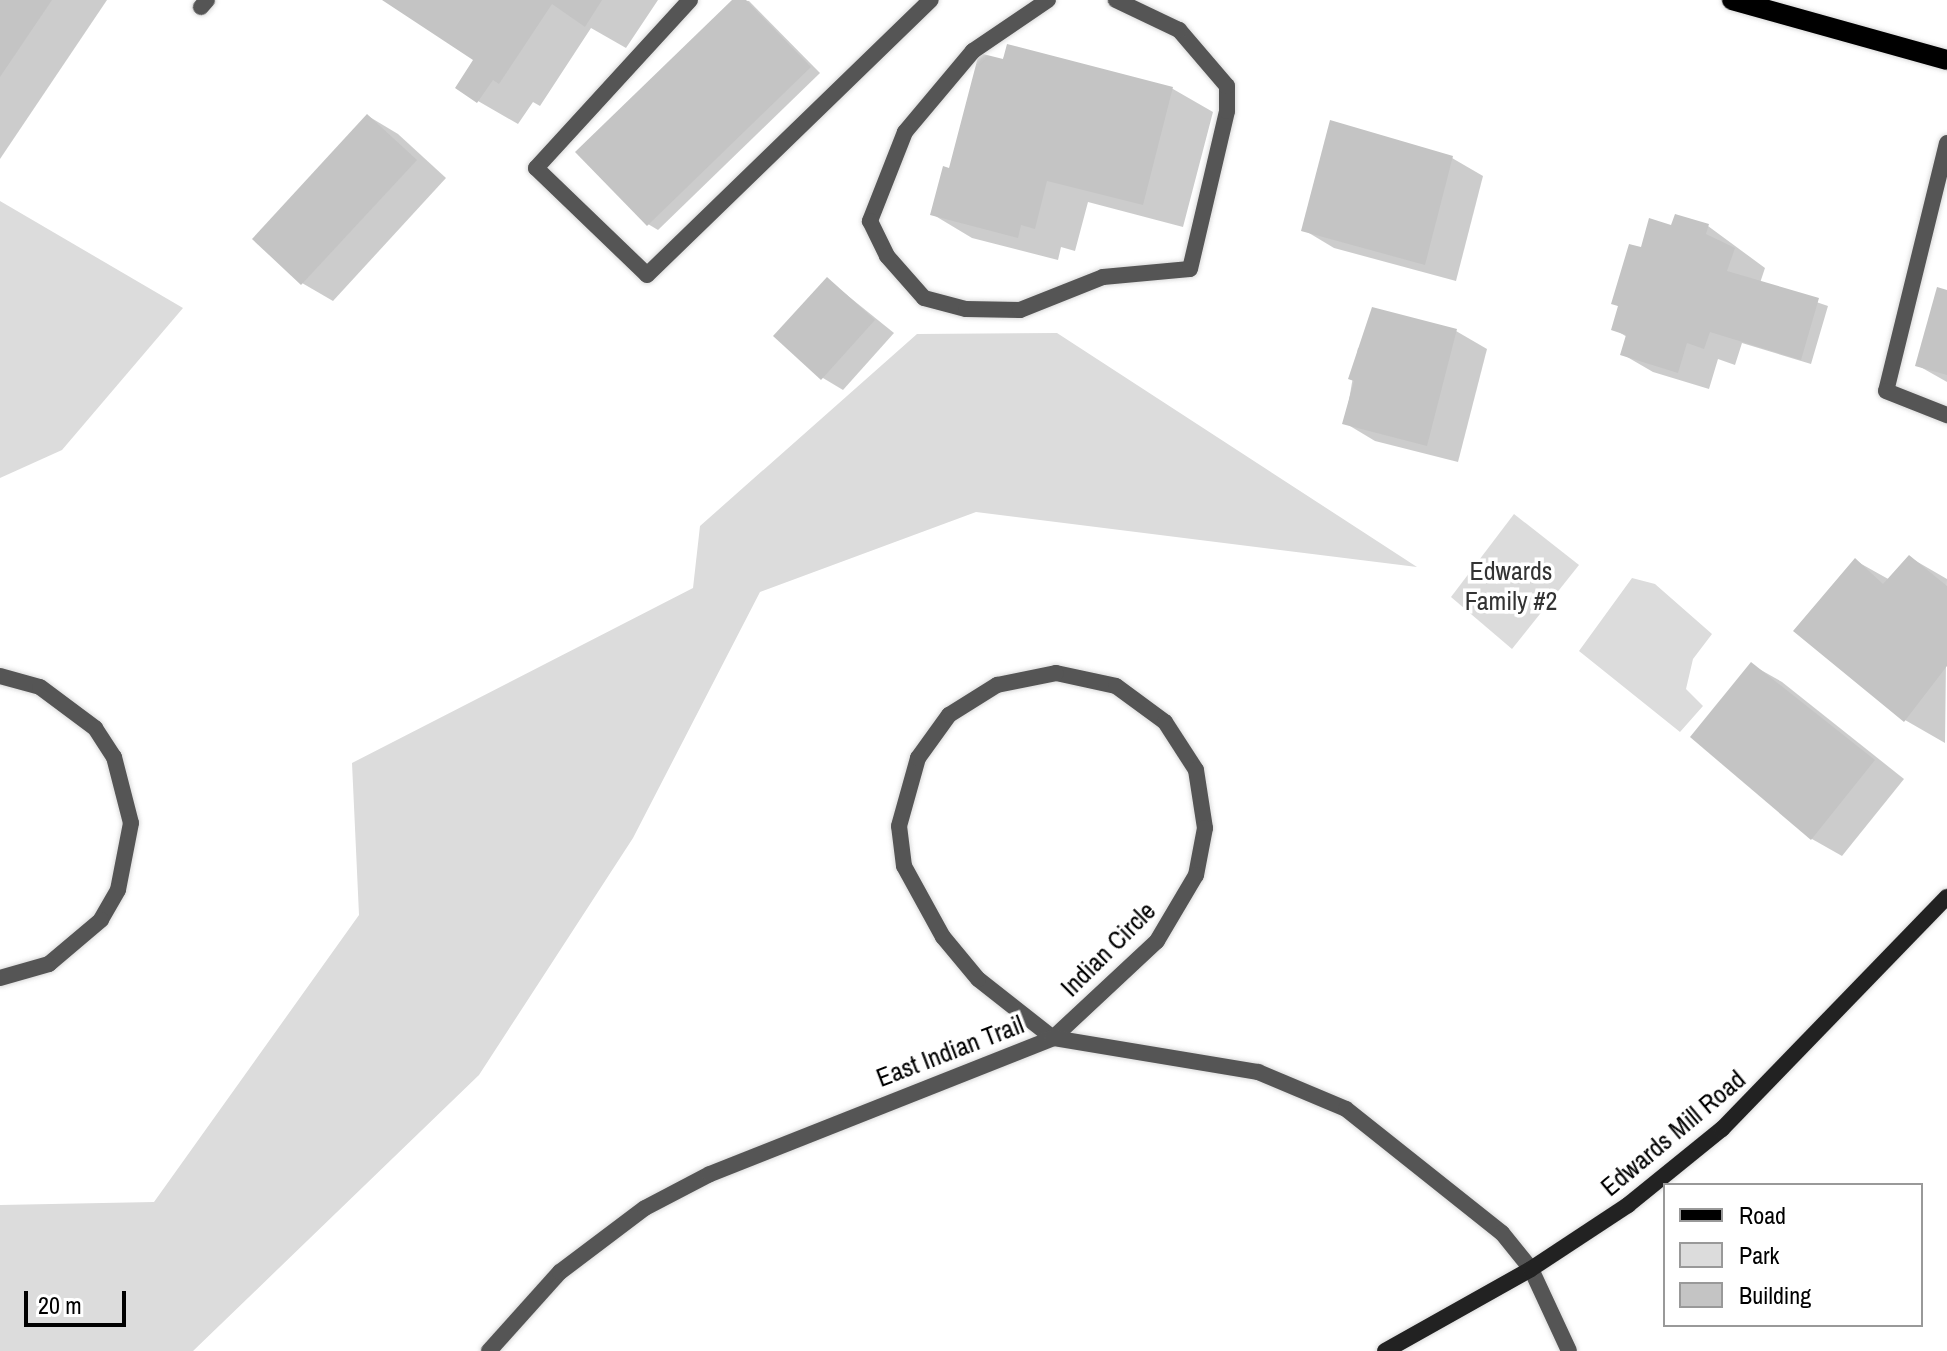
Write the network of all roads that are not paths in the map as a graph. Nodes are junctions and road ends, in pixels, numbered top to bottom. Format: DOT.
graph roads {
  1 [pos="690,0"];
  2 [pos="1048,0"];
  3 [pos="1116,0"];
  4 [pos="1732,0"];
  5 [pos="927,1"];
  6 [pos="1947,60"];
  7 [pos="1947,143"];
  8 [pos="1940,201"];
  9 [pos="1947,415"];
  10 [pos="0,676"];
  11 [pos="1947,897"];
  12 [pos="0,978"];
  13 [pos="1053,1038"];
  14 [pos="1531,1269"];
  15 [pos="489,1351"];
  16 [pos="1385,1351"];
  17 [pos="1569,1351"];
  1 -- 5 [label="street"];
  2 -- 3 [label="street"];
  4 -- 6 [label="main road"];
  7 -- 8 [label="street"];
  8 -- 9 [label="street"];
  10 -- 12 [label="street"];
  11 -- 14 [label="street, Edwards Mill Road"];
  13 -- 13 [label="street, Indian Circle"];
  13 -- 14 [label="street, East Indian Trail"];
  13 -- 15 [label="street, East Indian Trail"];
  14 -- 16 [label="street, Edwards Mill Road"];
  14 -- 17 [label="street, East Indian Trail"];
}
